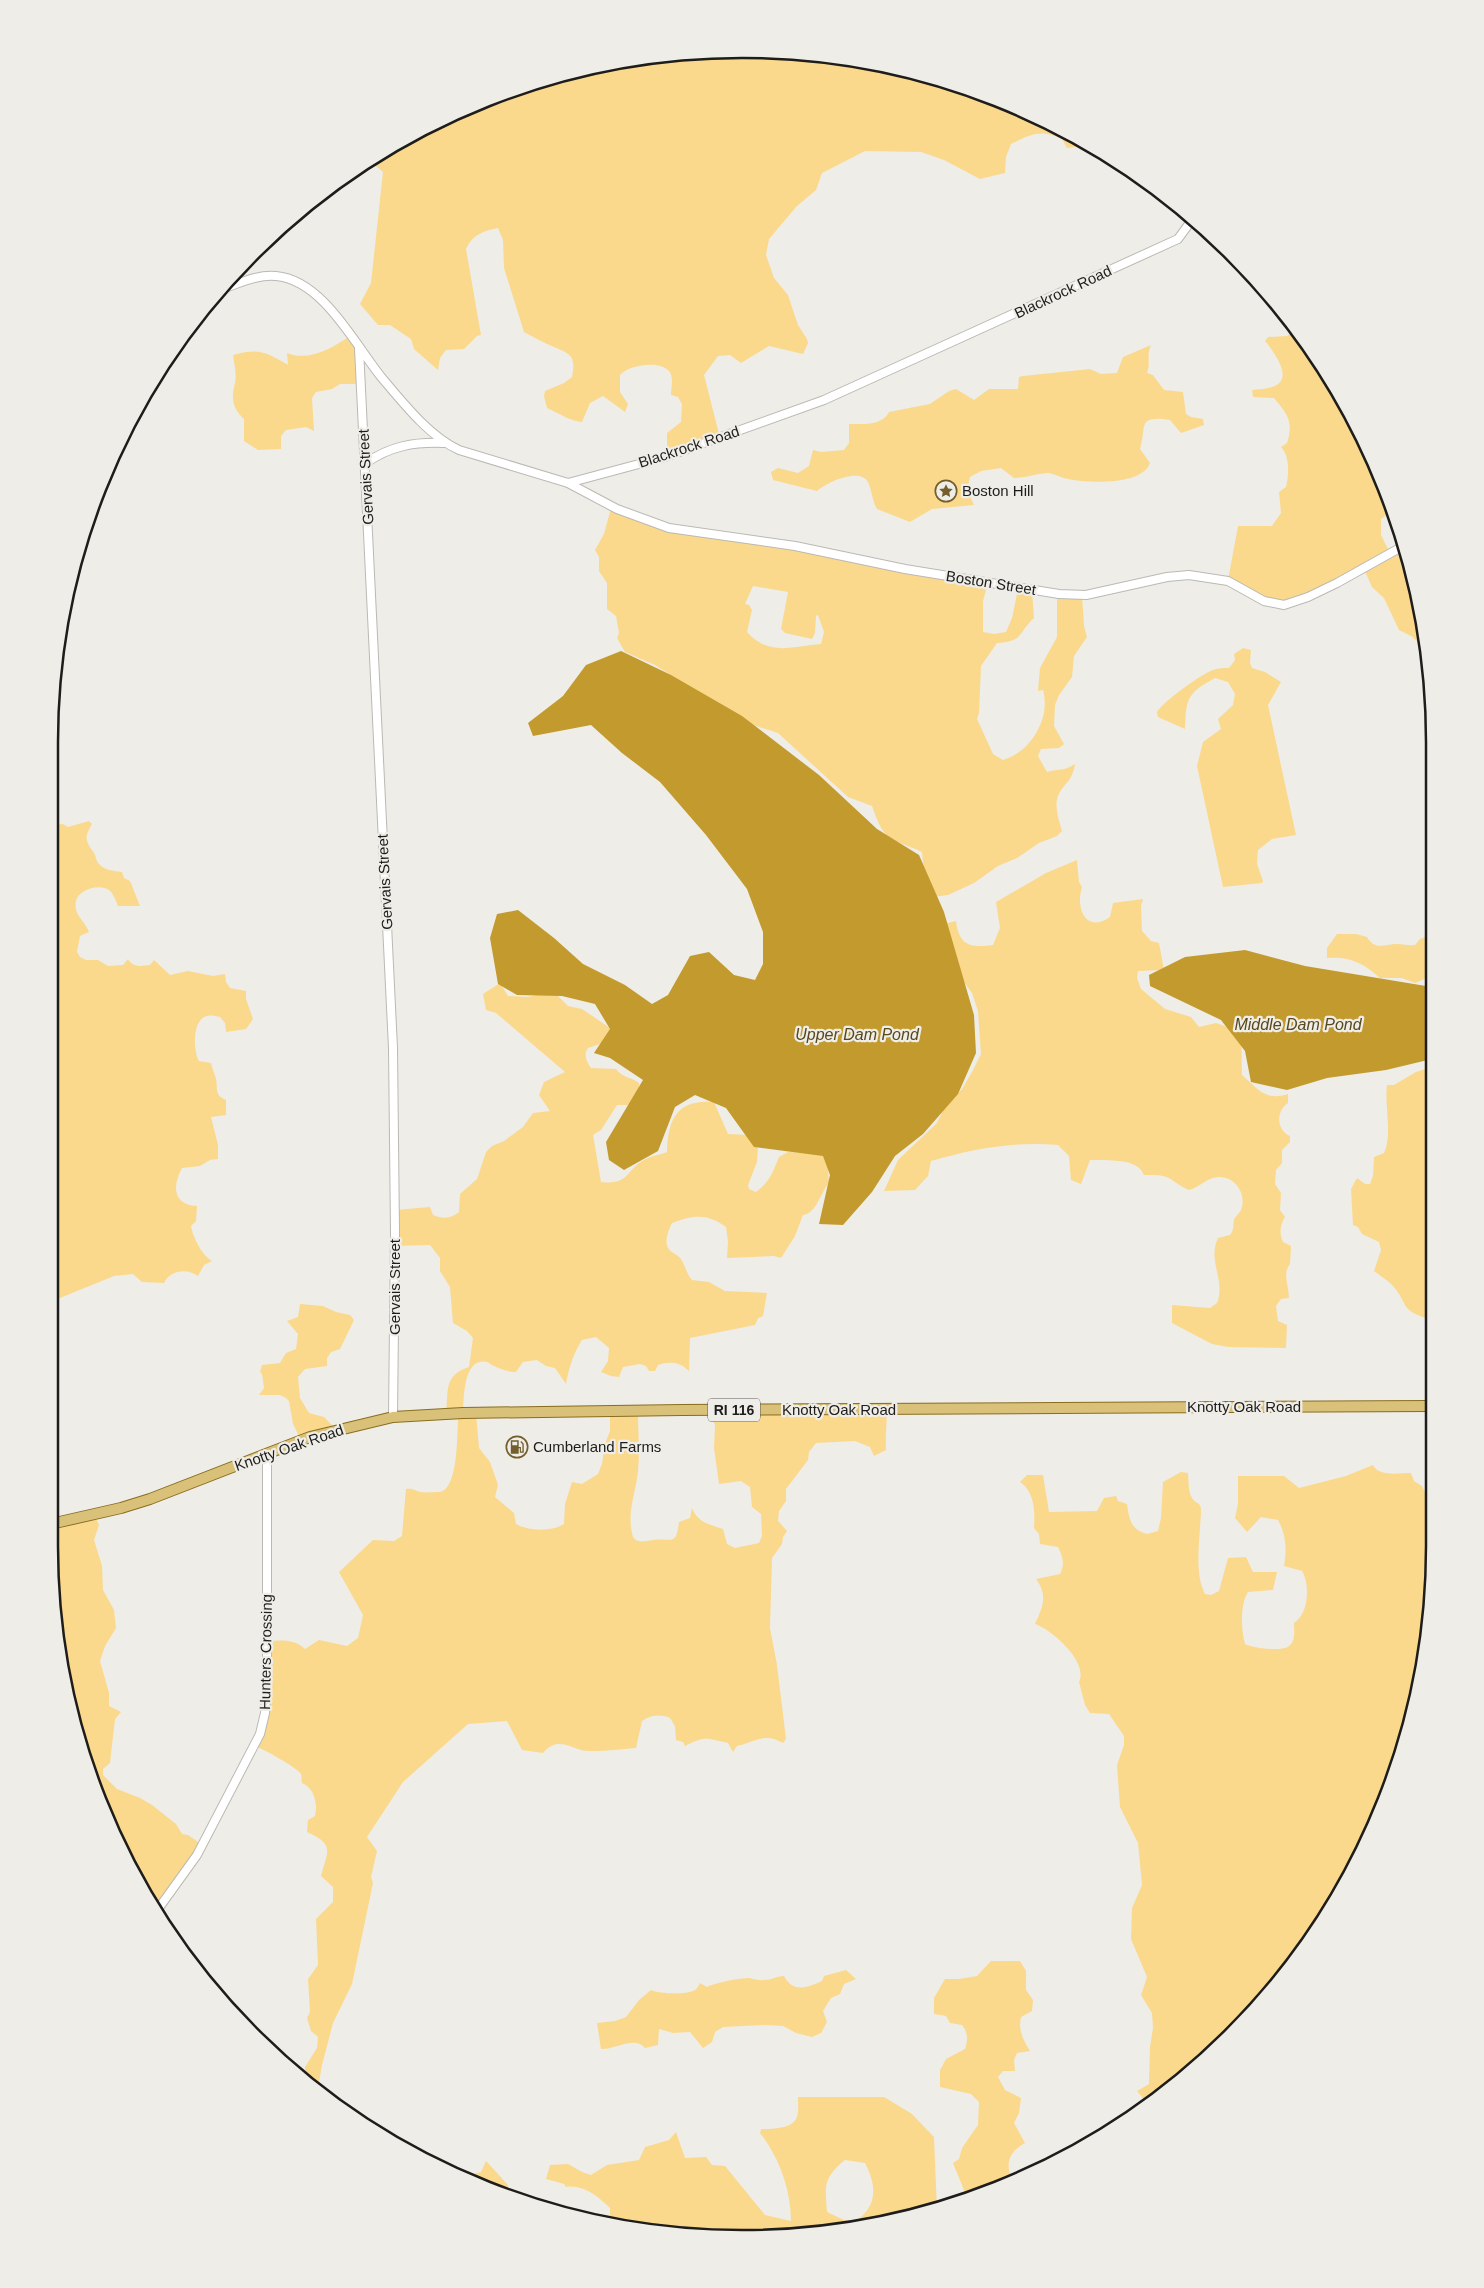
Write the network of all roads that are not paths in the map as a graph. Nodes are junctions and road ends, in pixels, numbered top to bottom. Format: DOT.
graph roads {
  1 [pos="1189,224"];
  2 [pos="233,285"];
  3 [pos="359,346"];
  4 [pos="444,443"];
  5 [pos="366,463"];
  6 [pos="568,483"];
  7 [pos="1398,549"];
  8 [pos="1426,1406"];
  9 [pos="393,1418"];
  10 [pos="267,1454"];
  11 [pos="58,1521"];
  12 [pos="160,1906"];
  1 -- 6 [label="street, Blackrock Road"];
  2 -- 3 [label="street"];
  3 -- 4 [label="street"];
  3 -- 5 [label="street, Gervais Street"];
  4 -- 5 [label="street"];
  4 -- 6 [label="street"];
  5 -- 9 [label="street, Gervais Street"];
  6 -- 7 [label="street, Boston Street"];
  8 -- 9 [label="main road, Knotty Oak Road / RI 116"];
  9 -- 10 [label="main road, Knotty Oak Road / RI 116"];
  10 -- 11 [label="main road, Knotty Oak Road / RI 116"];
  10 -- 12 [label="street, Hunters Crossing"];
}
